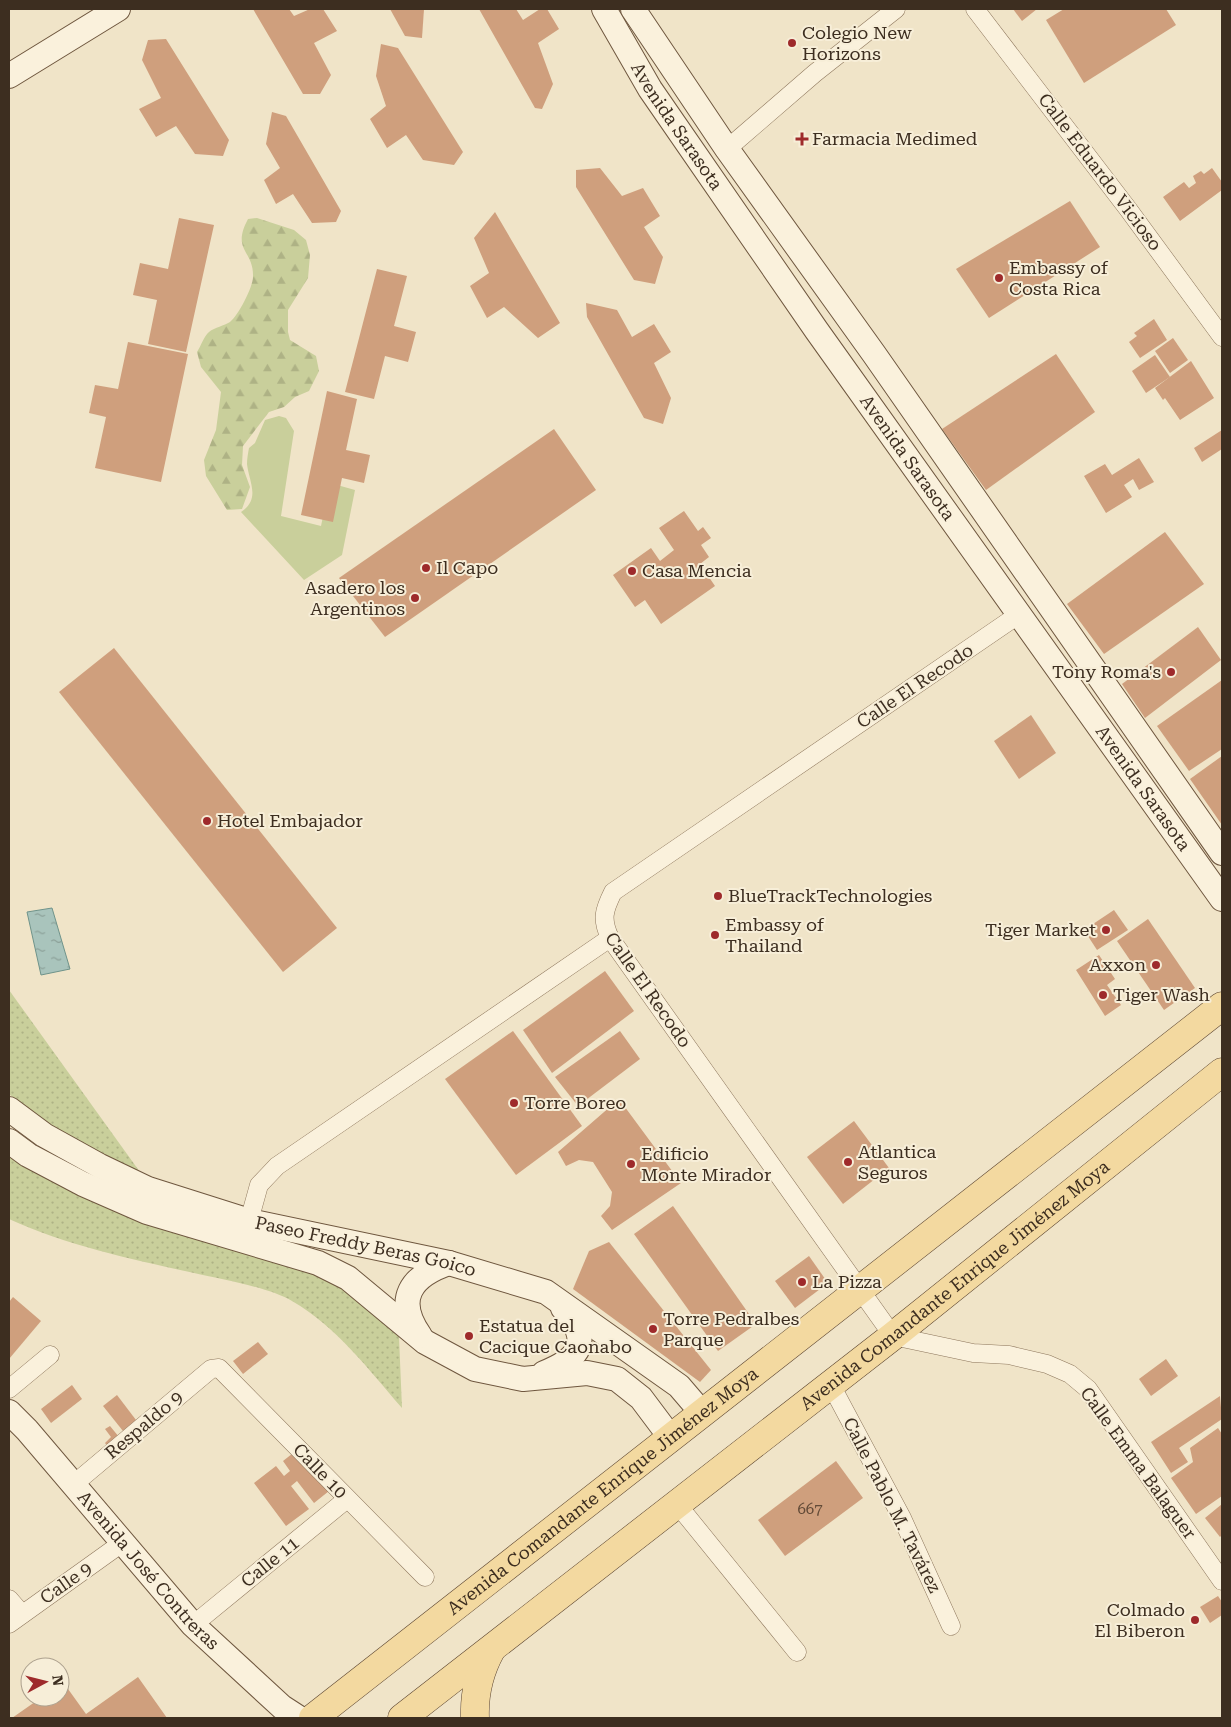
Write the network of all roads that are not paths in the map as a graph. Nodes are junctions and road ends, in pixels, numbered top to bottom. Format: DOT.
graph roads {
  1 [pos="118,9"];
  2 [pos="604,9"];
  3 [pos="633,9"];
  4 [pos="896,9"];
  5 [pos="975,9"];
  6 [pos="9,76"];
  7 [pos="726,149"];
  8 [pos="1222,337"];
  9 [pos="1018,615"];
  10 [pos="1222,853"];
  11 [pos="1222,899"];
  12 [pos="610,938"];
  13 [pos="1222,1006"];
  14 [pos="1222,1072"];
  15 [pos="9,1109"];
  16 [pos="9,1141"];
  17 [pos="250,1221"];
  18 [pos="449,1263"];
  19 [pos="860,1291"];
  20 [pos="546,1292"];
  21 [pos="893,1336"];
  22 [pos="425,1342"];
  23 [pos="50,1355"];
  24 [pos="215,1368"];
  25 [pos="523,1379"];
  26 [pos="830,1385"];
  27 [pos="9,1389"];
  28 [pos="9,1412"];
  29 [pos="703,1414"];
  30 [pos="671,1438"];
  31 [pos="74,1484"];
  32 [pos="347,1498"];
  33 [pos="678,1504"];
  34 [pos="122,1543"];
  35 [pos="425,1577"];
  36 [pos="1222,1581"];
  37 [pos="9,1599"];
  38 [pos="15,1619"];
  39 [pos="193,1625"];
  40 [pos="951,1626"];
  41 [pos="491,1649"];
  42 [pos="797,1652"];
  43 [pos="299,1718"];
  44 [pos="312,1718"];
  45 [pos="402,1718"];
  46 [pos="475,1718"];
  1 -- 6 [label="main road"];
  2 -- 9 [label="main road, Avenida Sarasota"];
  3 -- 7 [label="main road, Avenida Sarasota"];
  4 -- 7 [label="street"];
  5 -- 8 [label="street, Calle Eduardo Vicioso"];
  7 -- 10 [label="main road, Avenida Sarasota"];
  9 -- 11 [label="main road, Avenida Sarasota"];
  9 -- 12 [label="street, Calle El Recodo"];
  12 -- 17 [label="street"];
  12 -- 19 [label="street, Calle El Recodo"];
  13 -- 19 [label="main road, Avenida Comandante Enrique Jiménez Moya"];
  14 -- 21 [label="main road, Avenida Comandante Enrique Jiménez Moya"];
  15 -- 17 [label="main road, Paseo Freddy Beras Goico"];
  16 -- 22 [label="main road, Paseo Freddy Beras Goico"];
  17 -- 18 [label="main road, Paseo Freddy Beras Goico"];
  18 -- 20 [label="main road, Paseo Freddy Beras Goico"];
  18 -- 22 [label="main road"];
  19 -- 21 [label="street, Calle El Recodo"];
  19 -- 29 [label="main road, Avenida Comandante Enrique Jiménez Moya"];
  20 -- 25 [label="main road"];
  20 -- 29 [label="main road, Paseo Freddy Beras Goico"];
  21 -- 26 [label="main road, Avenida Comandante Enrique Jiménez Moya"];
  21 -- 36 [label="street, Calle Emma Balaguer"];
  22 -- 25 [label="main road, Paseo Freddy Beras Goico"];
  23 -- 27 [label="street"];
  24 -- 31 [label="street, Respaldo 9"];
  24 -- 32 [label="street, Calle 10"];
  25 -- 30 [label="main road, Paseo Freddy Beras Goico"];
  26 -- 33 [label="main road, Avenida Comandante Enrique Jiménez Moya"];
  26 -- 40 [label="street, Calle Pablo M. Tavárez"];
  28 -- 31 [label="main road, Avenida José Contreras"];
  29 -- 30 [label="main road, Avenida Comandante Enrique Jiménez Moya"];
  30 -- 44 [label="main road, Avenida Comandante Enrique Jiménez Moya"];
  31 -- 34 [label="main road, Avenida José Contreras"];
  32 -- 35 [label="street, Calle 10"];
  32 -- 39 [label="street, Calle 11"];
  33 -- 41 [label="main road, Avenida Comandante Enrique Jiménez Moya"];
  33 -- 42 [label="street"];
  34 -- 38 [label="street, Calle 9"];
  34 -- 39 [label="main road, Avenida José Contreras"];
  37 -- 38 [label="street"];
  39 -- 43 [label="main road, Avenida José Contreras"];
  41 -- 45 [label="main road, Avenida Comandante Enrique Jiménez Moya"];
  41 -- 46 [label="main road"];
}
